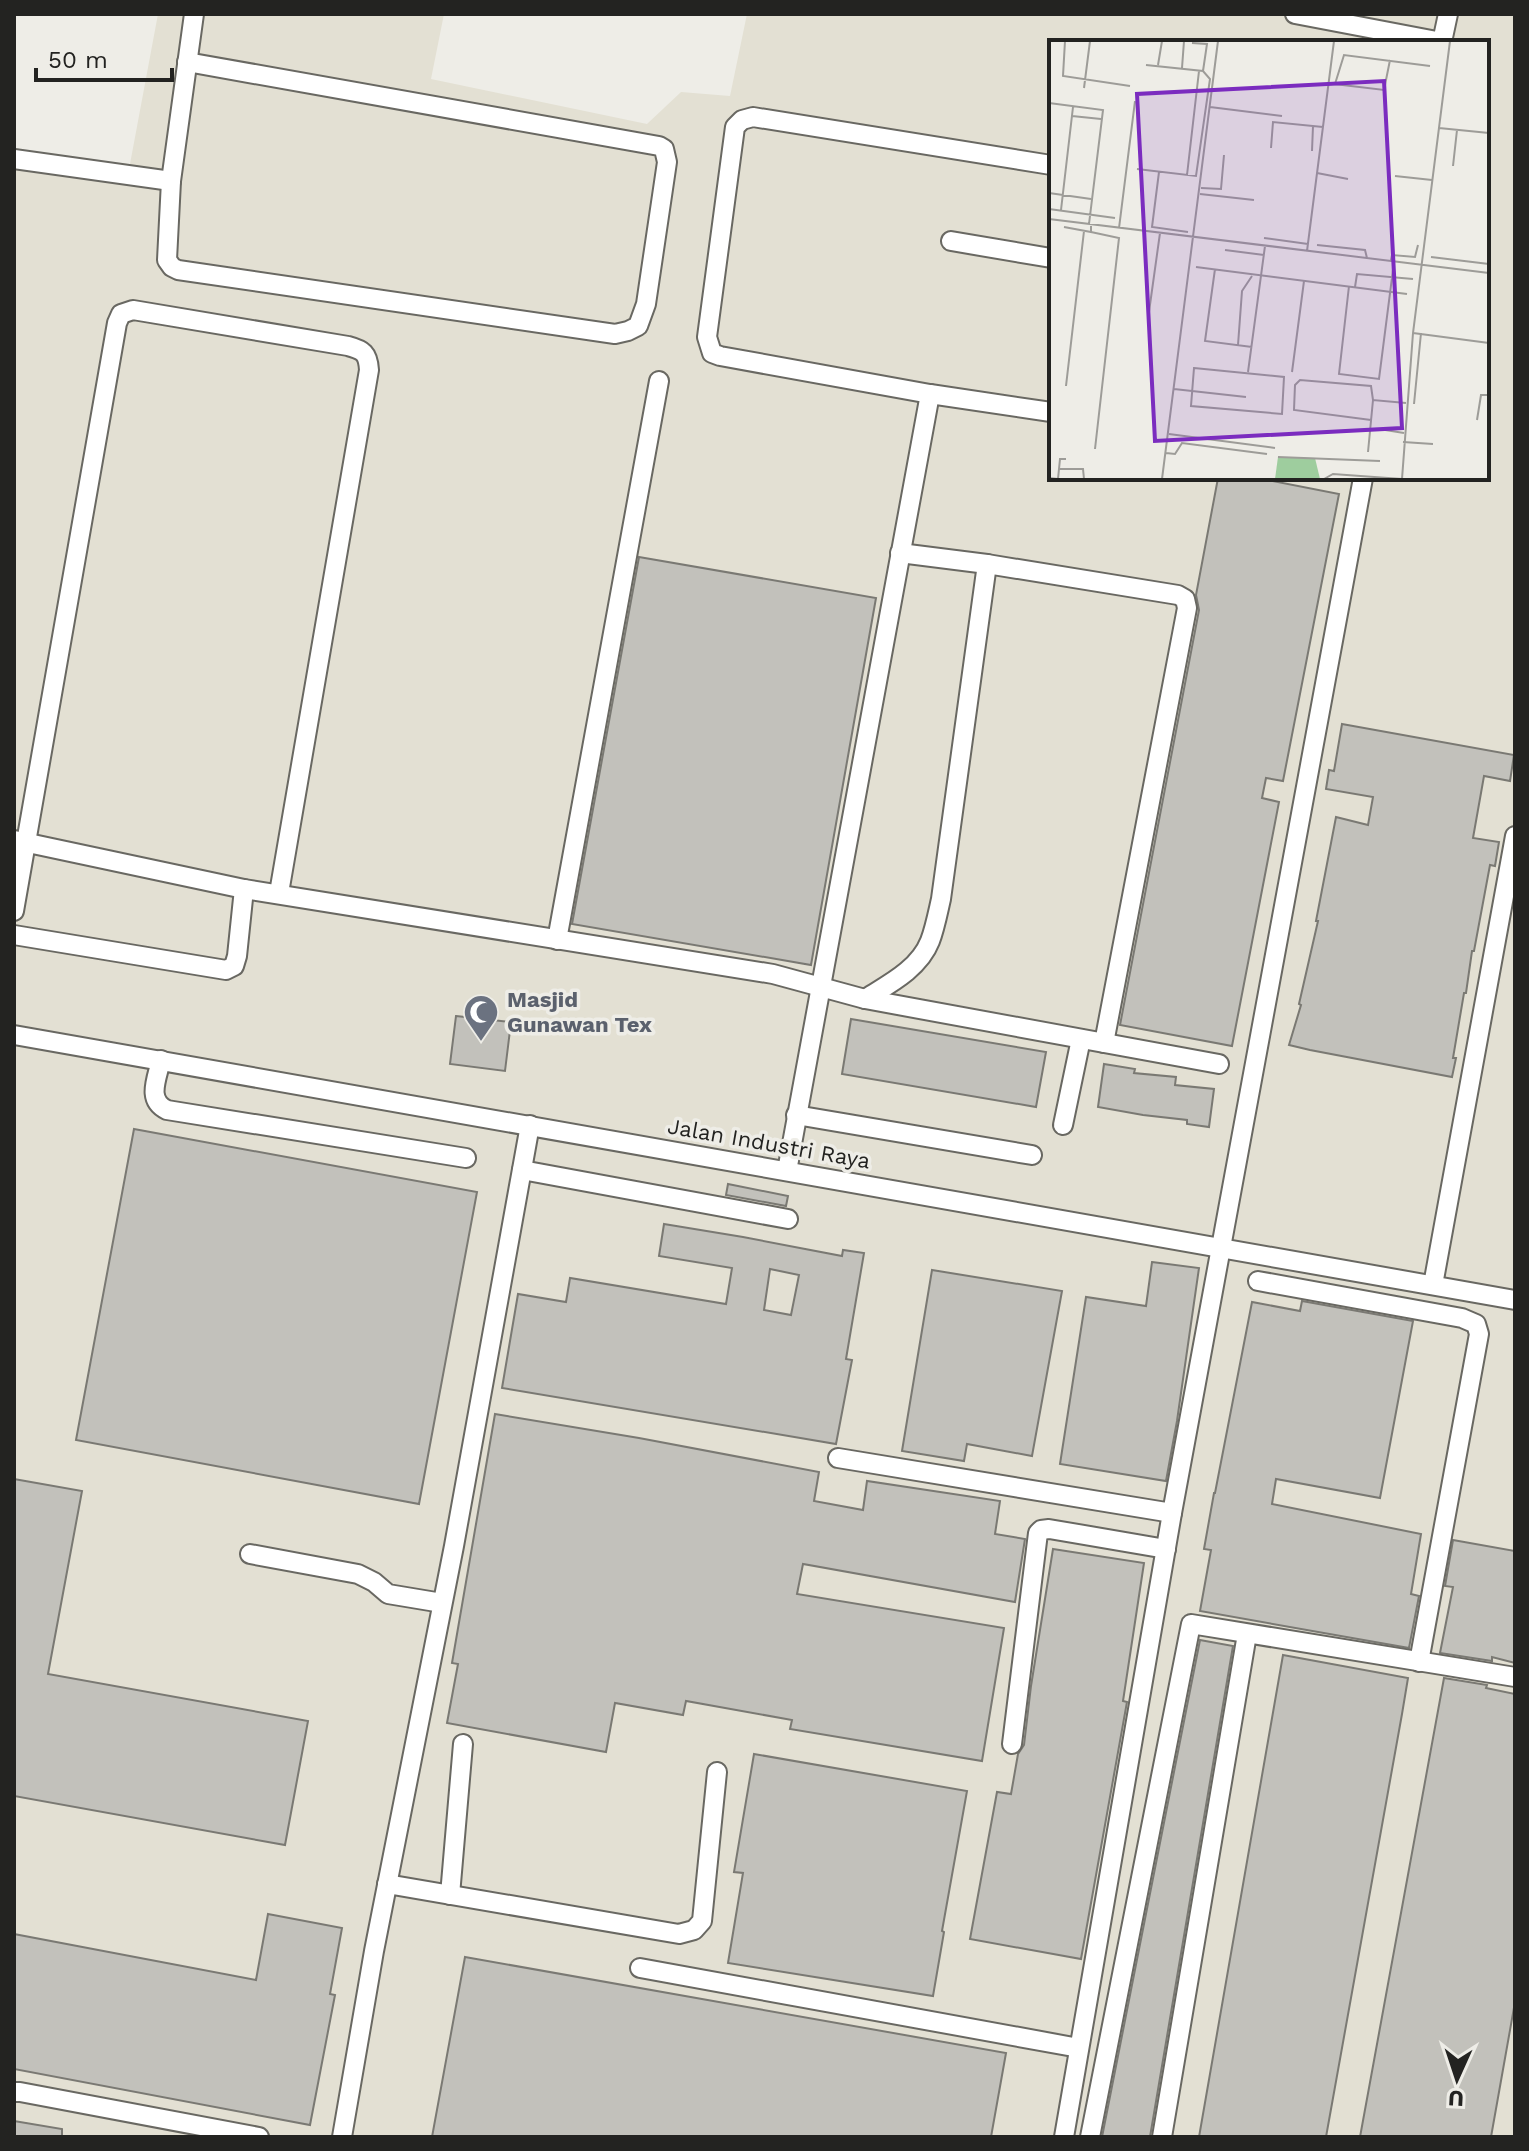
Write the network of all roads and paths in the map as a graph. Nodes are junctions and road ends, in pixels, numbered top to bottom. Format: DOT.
graph roads {
  1 [pos="194,14"];
  2 [pos="1295,14"];
  3 [pos="1448,14"];
  4 [pos="1432,40"];
  5 [pos="1442,40"];
  6 [pos="187,62"];
  7 [pos="14,159"];
  8 [pos="1049,165"];
  9 [pos="171,181"];
  10 [pos="951,241"];
  11 [pos="1049,258"];
  12 [pos="659,381"];
  13 [pos="930,394"];
  14 [pos="1049,412"];
  15 [pos="1363,480"];
  16 [pos="900,553"];
  17 [pos="987,564"];
  18 [pos="1515,836"];
  19 [pos="21,842"];
  20 [pos="244,889"];
  21 [pos="279,893"];
  22 [pos="14,911"];
  23 [pos="14,935"];
  24 [pos="557,940"];
  25 [pos="819,988"];
  26 [pos="865,999"];
  27 [pos="15,1038"];
  28 [pos="1081,1039"];
  29 [pos="1104,1043"];
  30 [pos="161,1060"];
  31 [pos="1219,1064"];
  32 [pos="796,1115"];
  33 [pos="530,1125"];
  34 [pos="1063,1125"];
  35 [pos="1032,1155"];
  36 [pos="466,1158"];
  37 [pos="522,1170"];
  38 [pos="787,1171"];
  39 [pos="788,1219"];
  40 [pos="1223,1247"];
  41 [pos="1258,1281"];
  42 [pos="1433,1285"];
  43 [pos="1515,1300"];
  44 [pos="838,1458"];
  45 [pos="1172,1513"];
  46 [pos="1166,1549"];
  47 [pos="250,1554"];
  48 [pos="442,1603"];
  49 [pos="1247,1634"];
  50 [pos="1419,1662"];
  51 [pos="1515,1677"];
  52 [pos="463,1744"];
  53 [pos="1012,1744"];
  54 [pos="717,1772"];
  55 [pos="387,1884"];
  56 [pos="450,1895"];
  57 [pos="640,1968"];
  58 [pos="1079,2048"];
  59 [pos="14,2092"];
  60 [pos="259,2137"];
  61 [pos="342,2137"];
  62 [pos="1064,2137"];
  63 [pos="1090,2137"];
  64 [pos="1162,2137"];
  1 -- 6 [label="street"];
  2 -- 4 [label="street"];
  3 -- 5 [label="street"];
  6 -- 9 [label="street"];
  6 -- 9 [label="street"];
  7 -- 9 [label="street"];
  8 -- 13 [label="street"];
  10 -- 11 [label="street"];
  12 -- 24 [label="street"];
  13 -- 14 [label="street"];
  13 -- 16 [label="street"];
  15 -- 40 [label="street"];
  16 -- 17 [label="street"];
  16 -- 25 [label="street"];
  17 -- 26 [label="street"];
  17 -- 29 [label="street"];
  18 -- 42 [label="street"];
  19 -- 20 [label="street"];
  19 -- 21 [label="street"];
  19 -- 22 [label="street"];
  20 -- 21 [label="street"];
  20 -- 23 [label="street"];
  21 -- 24 [label="street"];
  24 -- 25 [label="street"];
  25 -- 26 [label="street"];
  25 -- 32 [label="street"];
  26 -- 28 [label="street"];
  27 -- 30 [label="street, Jalan Industri Raya"];
  28 -- 29 [label="street"];
  28 -- 34 [label="street"];
  29 -- 31 [label="street"];
  30 -- 33 [label="street, Jalan Industri Raya"];
  30 -- 36 [label="street"];
  32 -- 35 [label="street"];
  32 -- 38 [label="street"];
  33 -- 37 [label="street"];
  33 -- 38 [label="street, Jalan Industri Raya"];
  37 -- 39 [label="street"];
  37 -- 48 [label="street"];
  38 -- 40 [label="street, Jalan Industri Raya"];
  40 -- 42 [label="street, Jalan Industri Raya"];
  40 -- 45 [label="street"];
  41 -- 50 [label="street"];
  42 -- 43 [label="street, Jalan Industri Raya"];
  44 -- 45 [label="street"];
  45 -- 46 [label="street"];
  46 -- 53 [label="street"];
  46 -- 58 [label="street"];
  47 -- 48 [label="street"];
  48 -- 55 [label="street"];
  49 -- 50 [label="street"];
  49 -- 63 [label="street"];
  49 -- 64 [label="street"];
  50 -- 51 [label="street"];
  52 -- 56 [label="street"];
  54 -- 56 [label="street"];
  55 -- 56 [label="street"];
  55 -- 61 [label="street"];
  57 -- 58 [label="street"];
  58 -- 62 [label="street"];
  59 -- 60 [label="street"];
}
